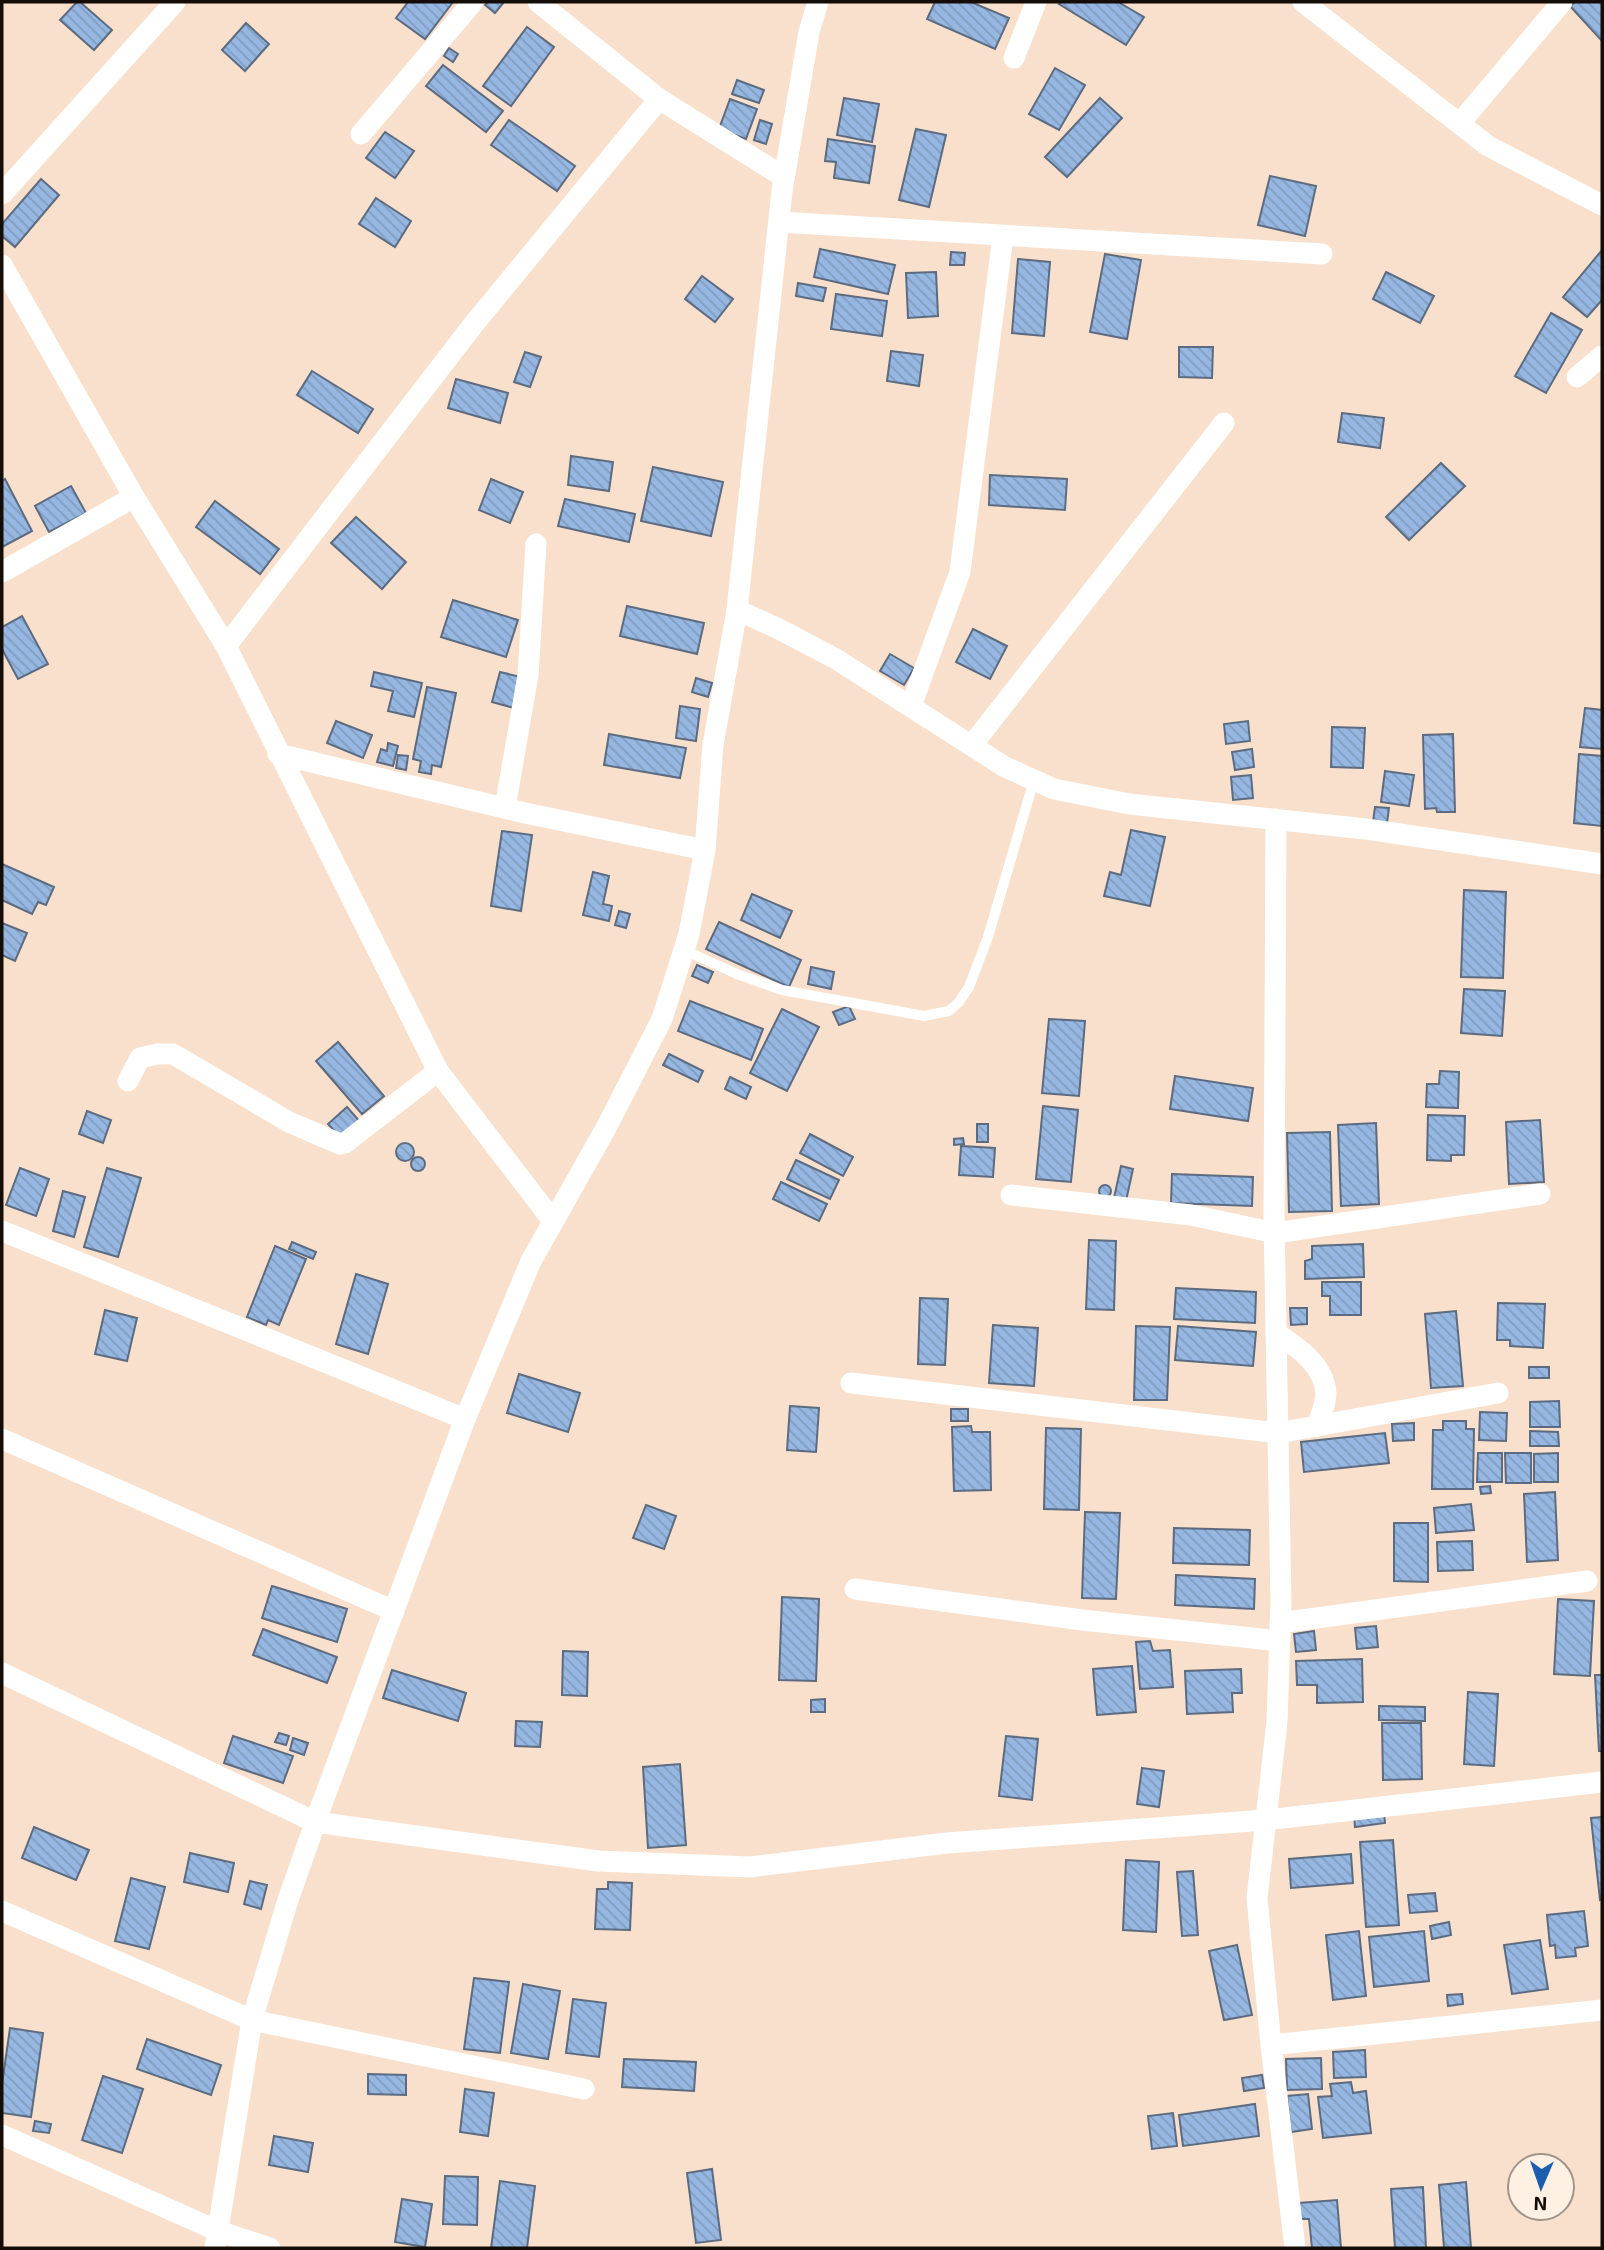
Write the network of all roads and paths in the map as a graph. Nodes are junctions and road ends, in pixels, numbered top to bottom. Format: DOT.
graph roads {
  1 [pos="175,2"];
  2 [pos="473,2"];
  3 [pos="538,2"];
  4 [pos="818,2"];
  5 [pos="1035,2"];
  6 [pos="1303,2"];
  7 [pos="1562,2"];
  8 [pos="1014,58"];
  9 [pos="659,99"];
  10 [pos="1460,123"];
  11 [pos="361,134"];
  12 [pos="784,177"];
  13 [pos="2,194"];
  14 [pos="1602,205"];
  15 [pos="779,222"];
  16 [pos="1003,236"];
  17 [pos="1322,254"];
  18 [pos="2,265"];
  19 [pos="1602,356"];
  20 [pos="1577,377"];
  21 [pos="1224,423"];
  22 [pos="134,497"];
  23 [pos="536,544"];
  24 [pos="2,572"];
  25 [pos="737,610"];
  26 [pos="226,646"];
  27 [pos="911,706"];
  28 [pos="972,746"];
  29 [pos="278,754"];
  30 [pos="1034,780"];
  31 [pos="505,808"];
  32 [pos="1276,819"];
  33 [pos="705,850"];
  34 [pos="1602,864"];
  35 [pos="684,950"];
  36 [pos="438,1071"];
  37 [pos="128,1081"];
  38 [pos="1011,1195"];
  39 [pos="1541,1195"];
  40 [pos="553,1221"];
  41 [pos="2,1231"];
  42 [pos="1275,1233"];
  43 [pos="1276,1333"];
  44 [pos="851,1383"];
  45 [pos="1498,1393"];
  46 [pos="465,1419"];
  47 [pos="1317,1426"];
  48 [pos="1278,1433"];
  49 [pos="2,1438"];
  50 [pos="1587,1581"];
  51 [pos="855,1589"];
  52 [pos="394,1611"];
  53 [pos="1280,1632"];
  54 [pos="2,1673"];
  55 [pos="1602,1782"];
  56 [pos="1266,1820"];
  57 [pos="315,1822"];
  58 [pos="2,1911"];
  59 [pos="1602,2010"];
  60 [pos="252,2020"];
  61 [pos="1270,2045"];
  62 [pos="584,2089"];
  63 [pos="2,2135"];
  64 [pos="217,2240"];
  65 [pos="270,2248"];
  66 [pos="1295,2248"];
  1 -- 13 [label="street"];
  2 -- 11 [label="street"];
  3 -- 9 [label="street"];
  4 -- 12 [label="street"];
  5 -- 8 [label="street"];
  6 -- 10 [label="street"];
  7 -- 10 [label="street"];
  9 -- 12 [label="street"];
  9 -- 26 [label="street"];
  10 -- 14 [label="street"];
  12 -- 15 [label="street"];
  15 -- 16 [label="street"];
  15 -- 25 [label="street"];
  16 -- 17 [label="street"];
  16 -- 27 [label="street"];
  18 -- 22 [label="street"];
  19 -- 20 [label="street"];
  21 -- 28 [label="street"];
  22 -- 24 [label="street"];
  22 -- 26 [label="street"];
  23 -- 31 [label="street"];
  25 -- 27 [label="street"];
  25 -- 33 [label="street"];
  26 -- 29 [label="street"];
  27 -- 28 [label="street"];
  28 -- 30 [label="street"];
  29 -- 31 [label="street"];
  29 -- 36 [label="street"];
  30 -- 32 [label="street"];
  30 -- 35 [label="lane"];
  31 -- 33 [label="street"];
  32 -- 34 [label="street"];
  32 -- 42 [label="street"];
  33 -- 35 [label="street"];
  35 -- 40 [label="street"];
  36 -- 37 [label="street"];
  36 -- 40 [label="street"];
  38 -- 42 [label="street"];
  39 -- 42 [label="street"];
  40 -- 46 [label="street"];
  41 -- 46 [label="street"];
  42 -- 43 [label="street"];
  43 -- 47 [label="street"];
  43 -- 48 [label="street"];
  44 -- 48 [label="street"];
  45 -- 47 [label="street"];
  46 -- 52 [label="street"];
  47 -- 48 [label="street"];
  48 -- 53 [label="street"];
  49 -- 52 [label="street"];
  50 -- 53 [label="street"];
  51 -- 53 [label="street"];
  52 -- 57 [label="street"];
  53 -- 56 [label="street"];
  54 -- 57 [label="street"];
  55 -- 56 [label="street"];
  56 -- 57 [label="street"];
  56 -- 61 [label="street"];
  57 -- 60 [label="street"];
  58 -- 60 [label="street"];
  59 -- 61 [label="street"];
  60 -- 62 [label="street"];
  60 -- 64 [label="street"];
  61 -- 66 [label="street"];
  63 -- 64 [label="street"];
  64 -- 65 [label="street"];
}
